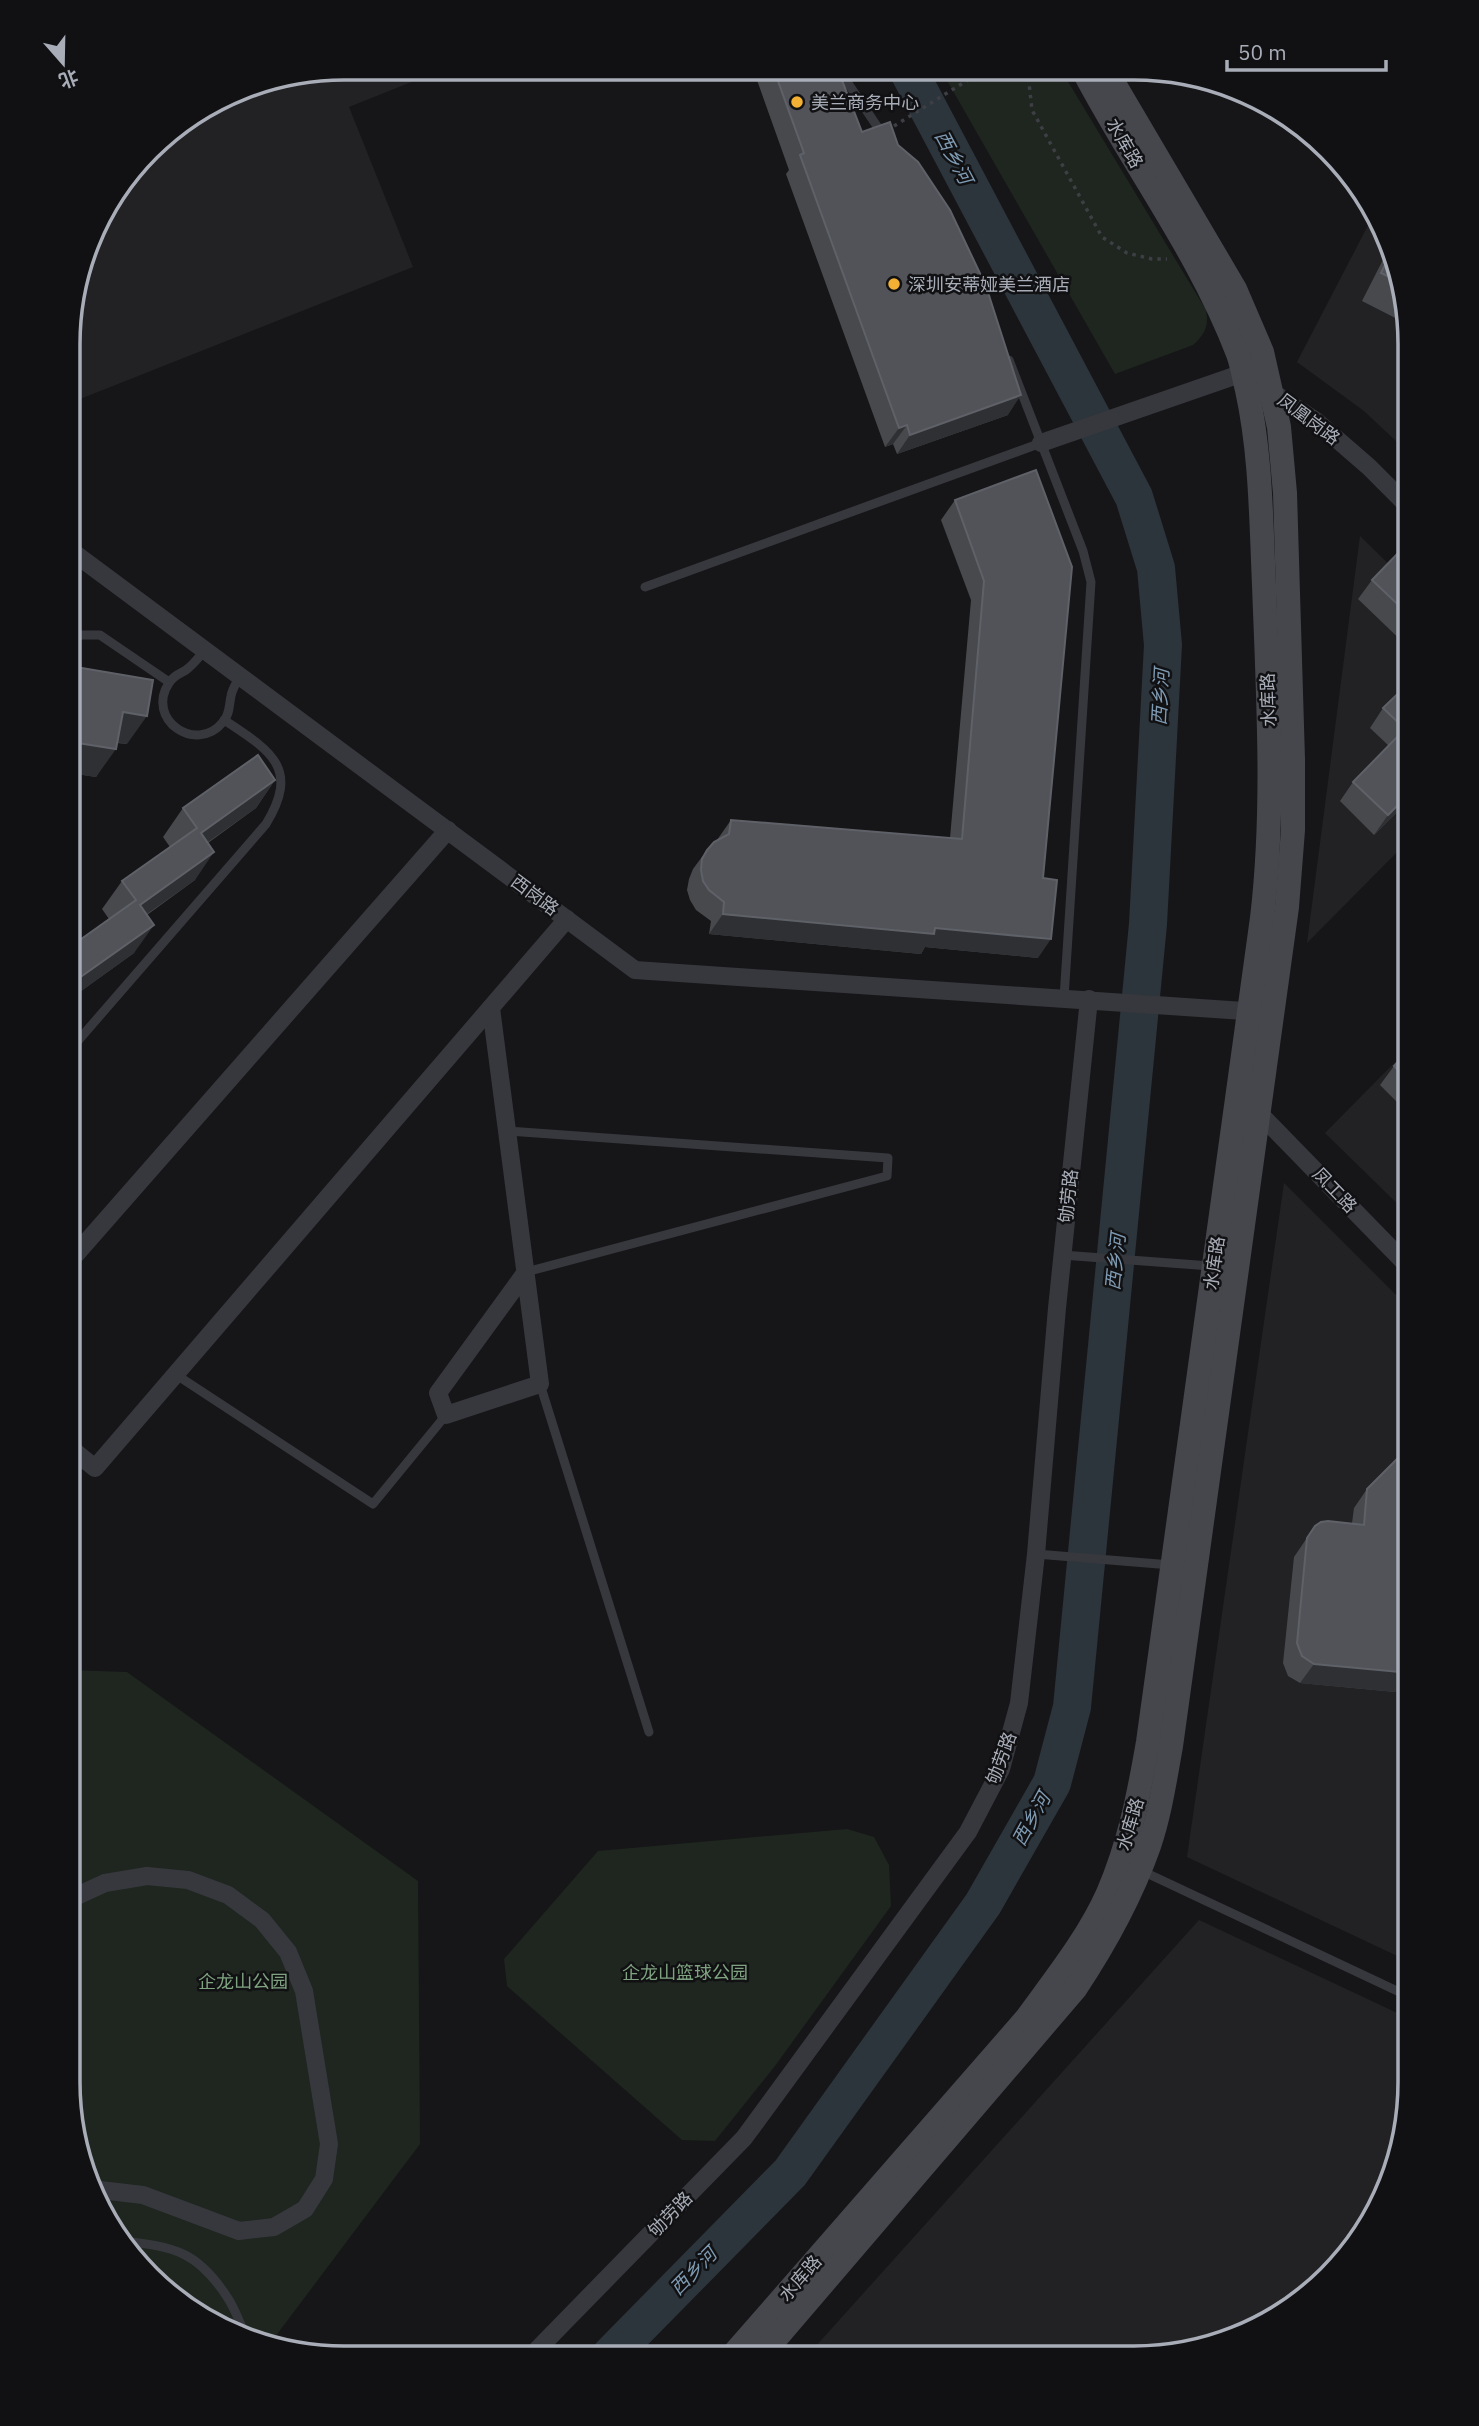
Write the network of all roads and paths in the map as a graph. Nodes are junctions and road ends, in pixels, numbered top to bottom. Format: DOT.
graph roads {
  1 [pos="846,80"];
  2 [pos="968,80"];
  3 [pos="1027,80"];
  4 [pos="1089,80"];
  5 [pos="1111,80"];
  6 [pos="897,124"];
  7 [pos="889,144"];
  8 [pos="1173,259"];
  9 [pos="1007,354"];
  10 [pos="1243,373"];
  11 [pos="1271,391"];
  12 [pos="1041,443"];
  13 [pos="1398,496"];
  14 [pos="80,557"];
  15 [pos="645,587"];
  16 [pos="80,636"];
  17 [pos="205,650"];
  18 [pos="240,676"];
  19 [pos="169,682"];
  20 [pos="225,720"];
  21 [pos="447,830"];
  22 [pos="567,919"];
  23 [pos="1064,998"];
  24 [pos="1089,999"];
  25 [pos="491,1008"];
  26 [pos="1261,1012"];
  27 [pos="80,1038"];
  28 [pos="1259,1113"];
  29 [pos="507,1131"];
  30 [pos="80,1249"];
  31 [pos="1069,1255"];
  32 [pos="1398,1256"];
  33 [pos="1214,1266"];
  34 [pos="526,1272"];
  35 [pos="175,1374"];
  36 [pos="540,1384"];
  37 [pos="446,1415"];
  38 [pos="80,1456"];
  39 [pos="1036,1554"];
  40 [pos="1173,1565"];
  41 [pos="649,1732"];
  42 [pos="1129,1865"];
  43 [pos="80,1894"];
  44 [pos="1398,1991"];
  45 [pos="107,2197"];
  46 [pos="135,2242"];
  47 [pos="241,2324"];
  48 [pos="541,2346"];
  49 [pos="741,2346"];
  50 [pos="769,2346"];
  1 -- 7 [label="lane"];
  2 -- 6 [label="path"];
  3 -- 8 [label="path"];
  4 -- 10 [label="main road, 水库路"];
  5 -- 11 [label="main road, 水库路"];
  9 -- 12 [label="lane"];
  10 -- 11 [label="street, 凤凰岗路"];
  10 -- 12 [label="street"];
  10 -- 26 [label="main road, 水库路"];
  11 -- 13 [label="street, 凤凰岗路"];
  11 -- 26 [label="main road, 水库路"];
  12 -- 15 [label="lane"];
  12 -- 23 [label="lane"];
  14 -- 17 [label="street, 西岗路"];
  16 -- 19 [label="lane"];
  17 -- 18 [label="street, 西岗路"];
  17 -- 19 [label="lane"];
  18 -- 20 [label="lane"];
  18 -- 21 [label="street, 西岗路"];
  19 -- 20 [label="lane"];
  20 -- 27 [label="lane"];
  21 -- 22 [label="street, 西岗路"];
  21 -- 30 [label="street"];
  22 -- 23 [label="street, 西岗路"];
  22 -- 25 [label="street"];
  23 -- 24 [label="street, 西岗路"];
  24 -- 26 [label="street, 西岗路"];
  24 -- 31 [label="street, 劬劳路"];
  25 -- 29 [label="street"];
  25 -- 35 [label="street"];
  26 -- 28 [label="main road, 水库路"];
  26 -- 33 [label="main road, 水库路"];
  28 -- 32 [label="street, 凤工路"];
  28 -- 42 [label="main road, 水库路"];
  29 -- 34 [label="street"];
  29 -- 34 [label="lane"];
  31 -- 33 [label="lane"];
  31 -- 39 [label="street, 劬劳路"];
  33 -- 40 [label="main road, 水库路"];
  34 -- 36 [label="street"];
  34 -- 37 [label="street"];
  35 -- 37 [label="lane"];
  35 -- 38 [label="street"];
  36 -- 37 [label="street"];
  36 -- 41 [label="lane"];
  39 -- 40 [label="lane"];
  39 -- 48 [label="street, 劬劳路"];
  40 -- 42 [label="main road, 水库路"];
  42 -- 44 [label="lane"];
  42 -- 49 [label="main road, 水库路"];
  42 -- 50 [label="main road, 水库路"];
  43 -- 45 [label="street"];
  46 -- 47 [label="lane"];
}
